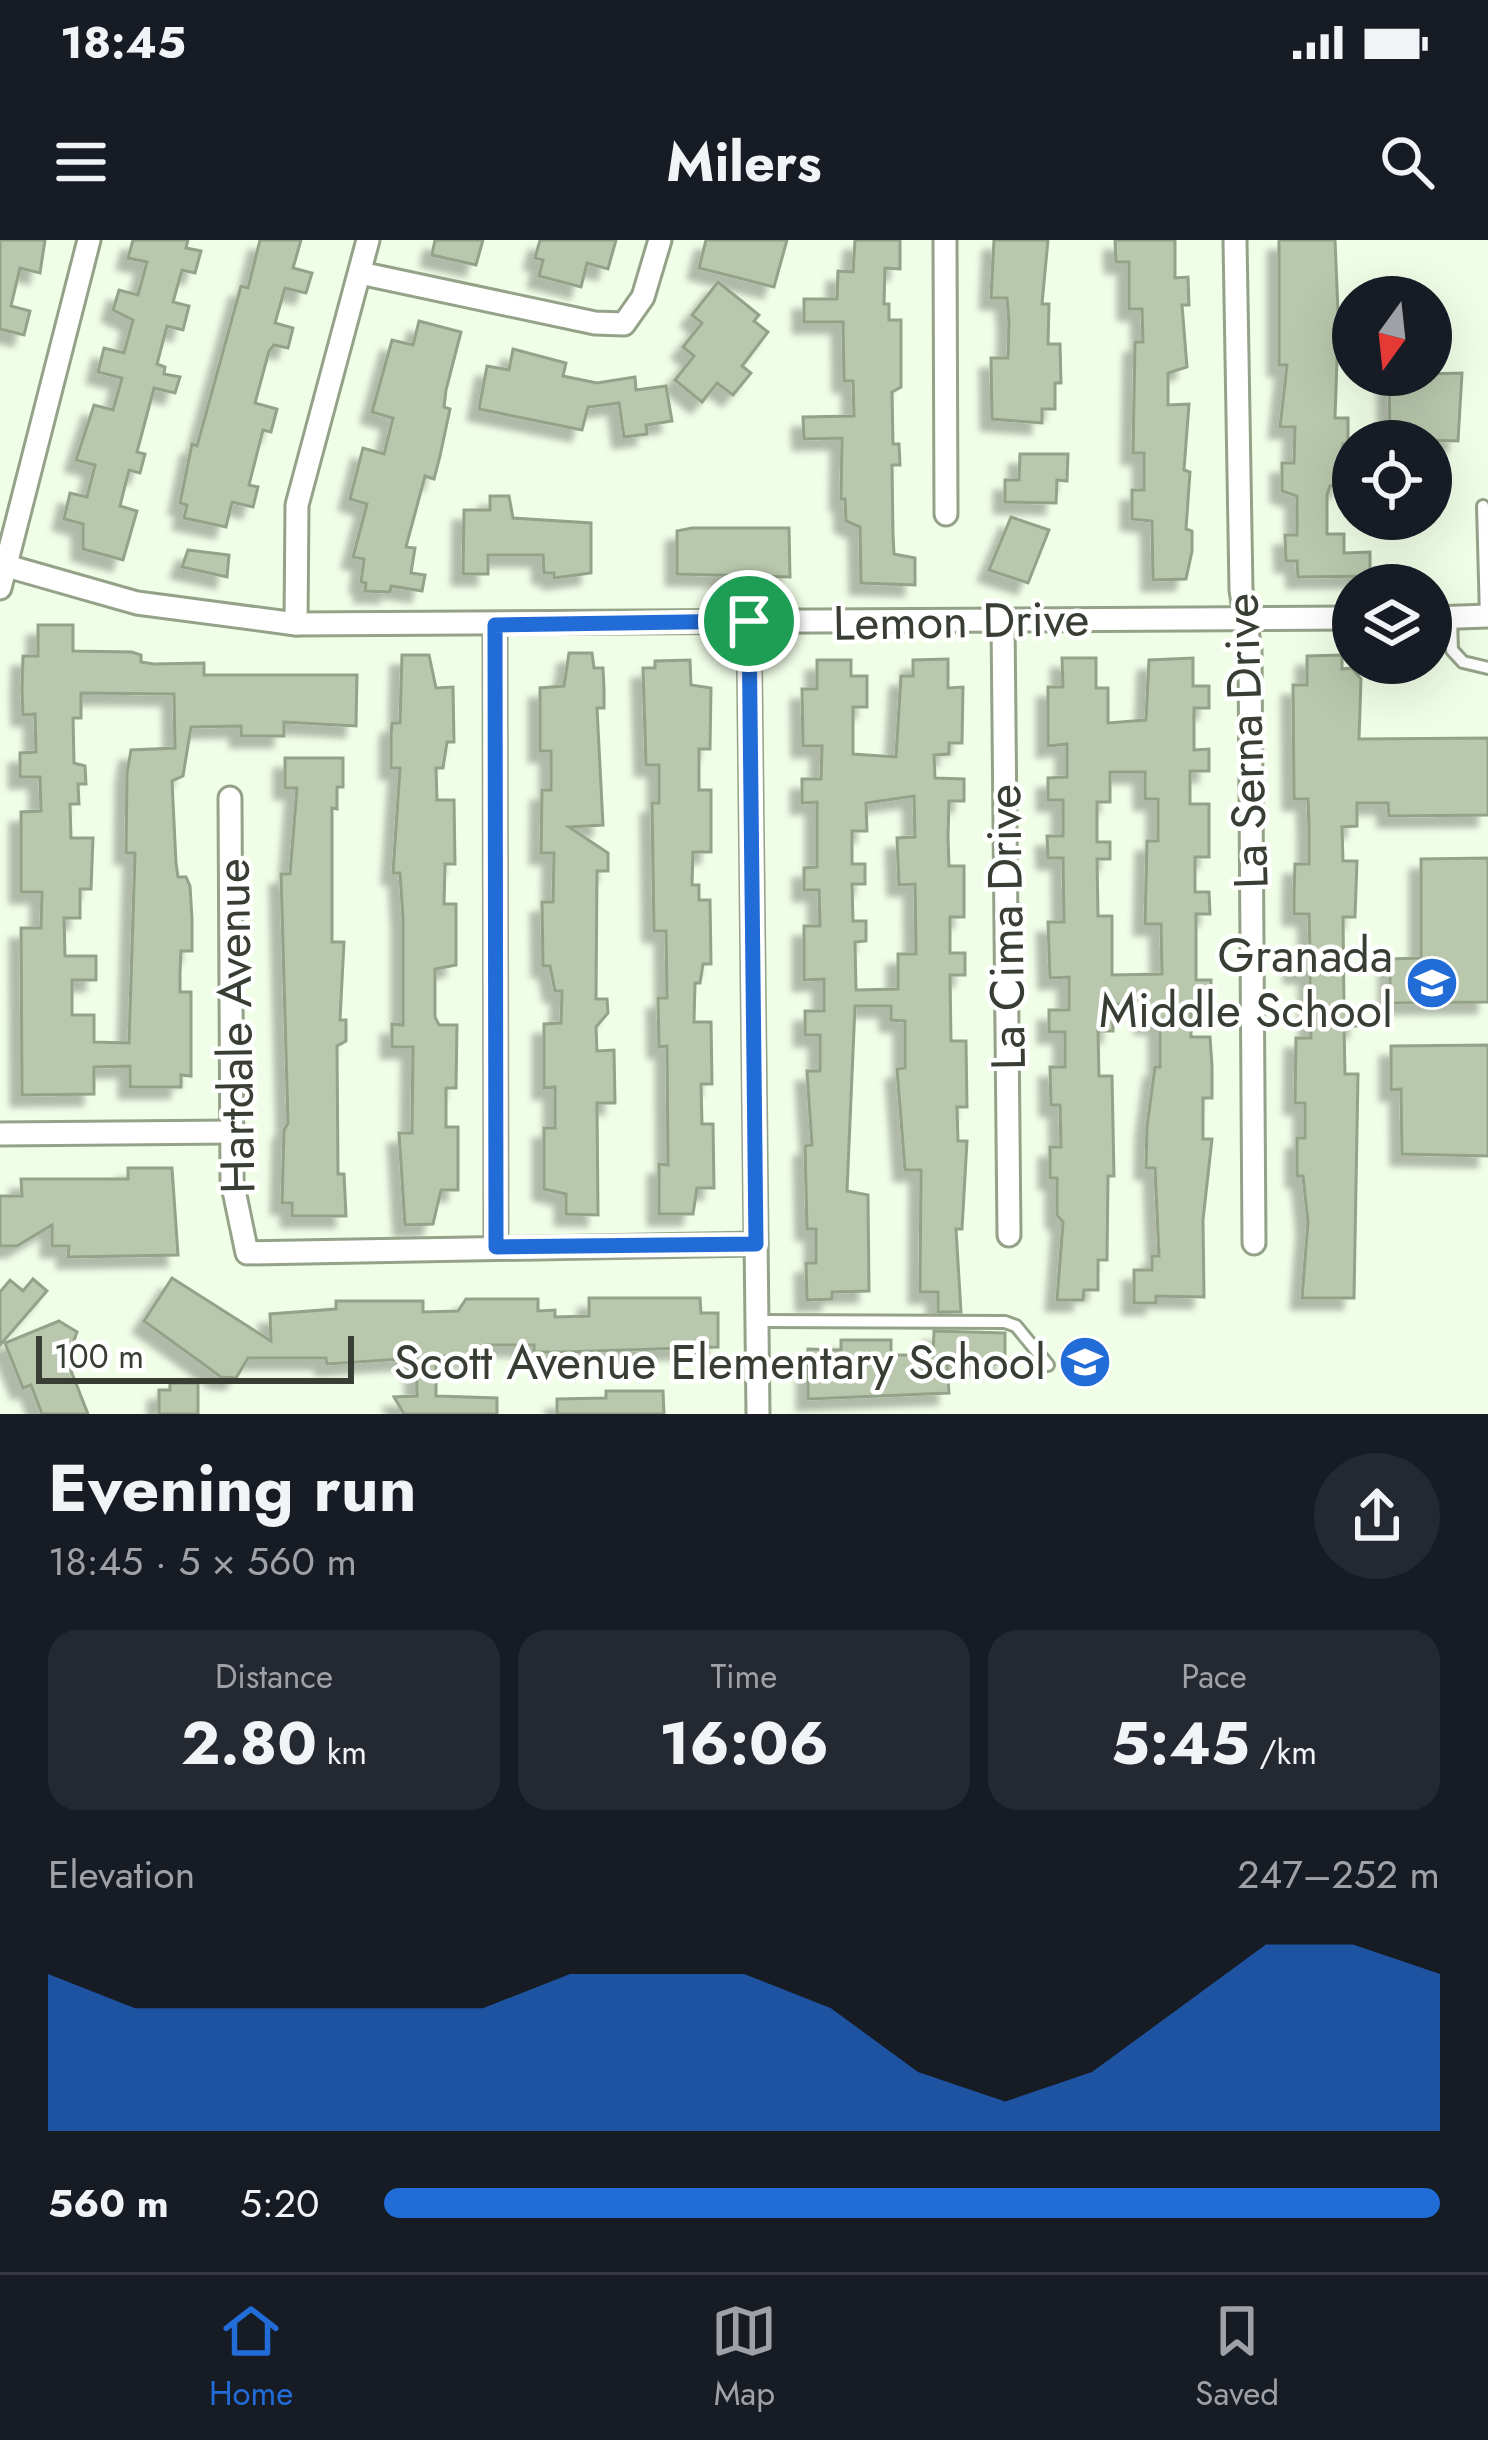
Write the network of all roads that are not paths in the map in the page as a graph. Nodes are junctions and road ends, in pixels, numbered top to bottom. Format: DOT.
graph roads {
  1 [pos="89,240"];
  2 [pos="368,240"];
  3 [pos="660,240"];
  4 [pos="945,240"];
  5 [pos="1234,240"];
  6 [pos="360,273"];
  7 [pos="1483,506"];
  8 [pos="946,514"];
  9 [pos="2,572"];
  10 [pos="1487,616"];
  11 [pos="1452,618"];
  12 [pos="1245,619"];
  13 [pos="1332,619"];
  14 [pos="1003,620"];
  15 [pos="749,621"];
  16 [pos="296,624"];
  17 [pos="495,625"];
  18 [pos="1452,650"];
  19 [pos="1488,668"];
  20 [pos="230,798"];
  21 [pos="232,1132"];
  22 [pos="0,1134"];
  23 [pos="1010,1235"];
  24 [pos="1254,1243"];
  25 [pos="756,1244"];
  26 [pos="496,1247"];
  27 [pos="757,1321"];
  28 [pos="1048,1365"];
  29 [pos="758,1414"];
  1 -- 9 [label="street"];
  2 -- 6 [label="street"];
  3 -- 6 [label="street"];
  4 -- 8 [label="street"];
  5 -- 12 [label="street, La Serna Drive"];
  6 -- 16 [label="street"];
  7 -- 10 [label="lane"];
  9 -- 16 [label="street, Lemon Drive"];
  10 -- 11 [label="street"];
  12 -- 13 [label="street, Lemon Drive"];
  12 -- 14 [label="street, Lemon Drive"];
  12 -- 24 [label="street, La Serna Drive"];
  14 -- 15 [label="street, Lemon Drive"];
  14 -- 23 [label="street, La Cima Drive"];
  15 -- 17 [label="street, Lemon Drive"];
  15 -- 25 [label="street"];
  16 -- 17 [label="street, Lemon Drive"];
  17 -- 26 [label="street"];
  18 -- 19 [label="lane"];
  20 -- 21 [label="street, Hartdale Avenue"];
  21 -- 22 [label="street"];
  21 -- 26 [label="street, Hartdale Avenue"];
  25 -- 26 [label="street"];
  25 -- 27 [label="street"];
  27 -- 28 [label="lane"];
  27 -- 29 [label="street"];
}
